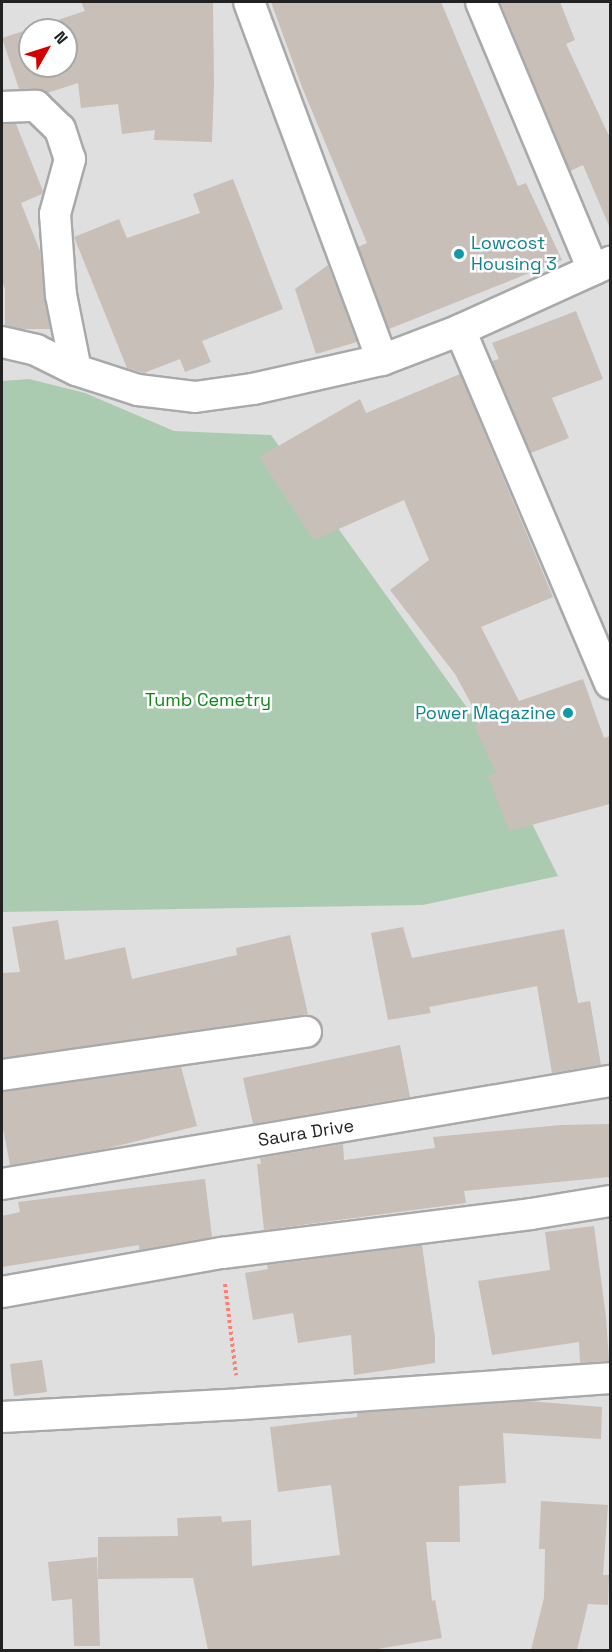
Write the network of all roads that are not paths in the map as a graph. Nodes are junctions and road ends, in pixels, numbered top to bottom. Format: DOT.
graph roads {
  1 [pos="249,2"];
  2 [pos="481,2"];
  3 [pos="2,107"];
  4 [pos="602,266"];
  5 [pos="460,330"];
  6 [pos="2,342"];
  7 [pos="381,360"];
  8 [pos="76,370"];
  9 [pos="610,683"];
  10 [pos="306,1032"];
  11 [pos="2,1075"];
  12 [pos="610,1081"];
  13 [pos="2,1184"];
  14 [pos="610,1201"];
  15 [pos="2,1292"];
  16 [pos="610,1378"];
  17 [pos="2,1417"];
  1 -- 7 [label="street"];
  2 -- 4 [label="street"];
  3 -- 8 [label="street"];
  4 -- 5 [label="street"];
  5 -- 7 [label="street"];
  5 -- 9 [label="street"];
  6 -- 8 [label="street"];
  7 -- 8 [label="street"];
  10 -- 11 [label="street"];
  12 -- 13 [label="street, Saura Drive"];
  14 -- 15 [label="street"];
  16 -- 17 [label="street"];
}
